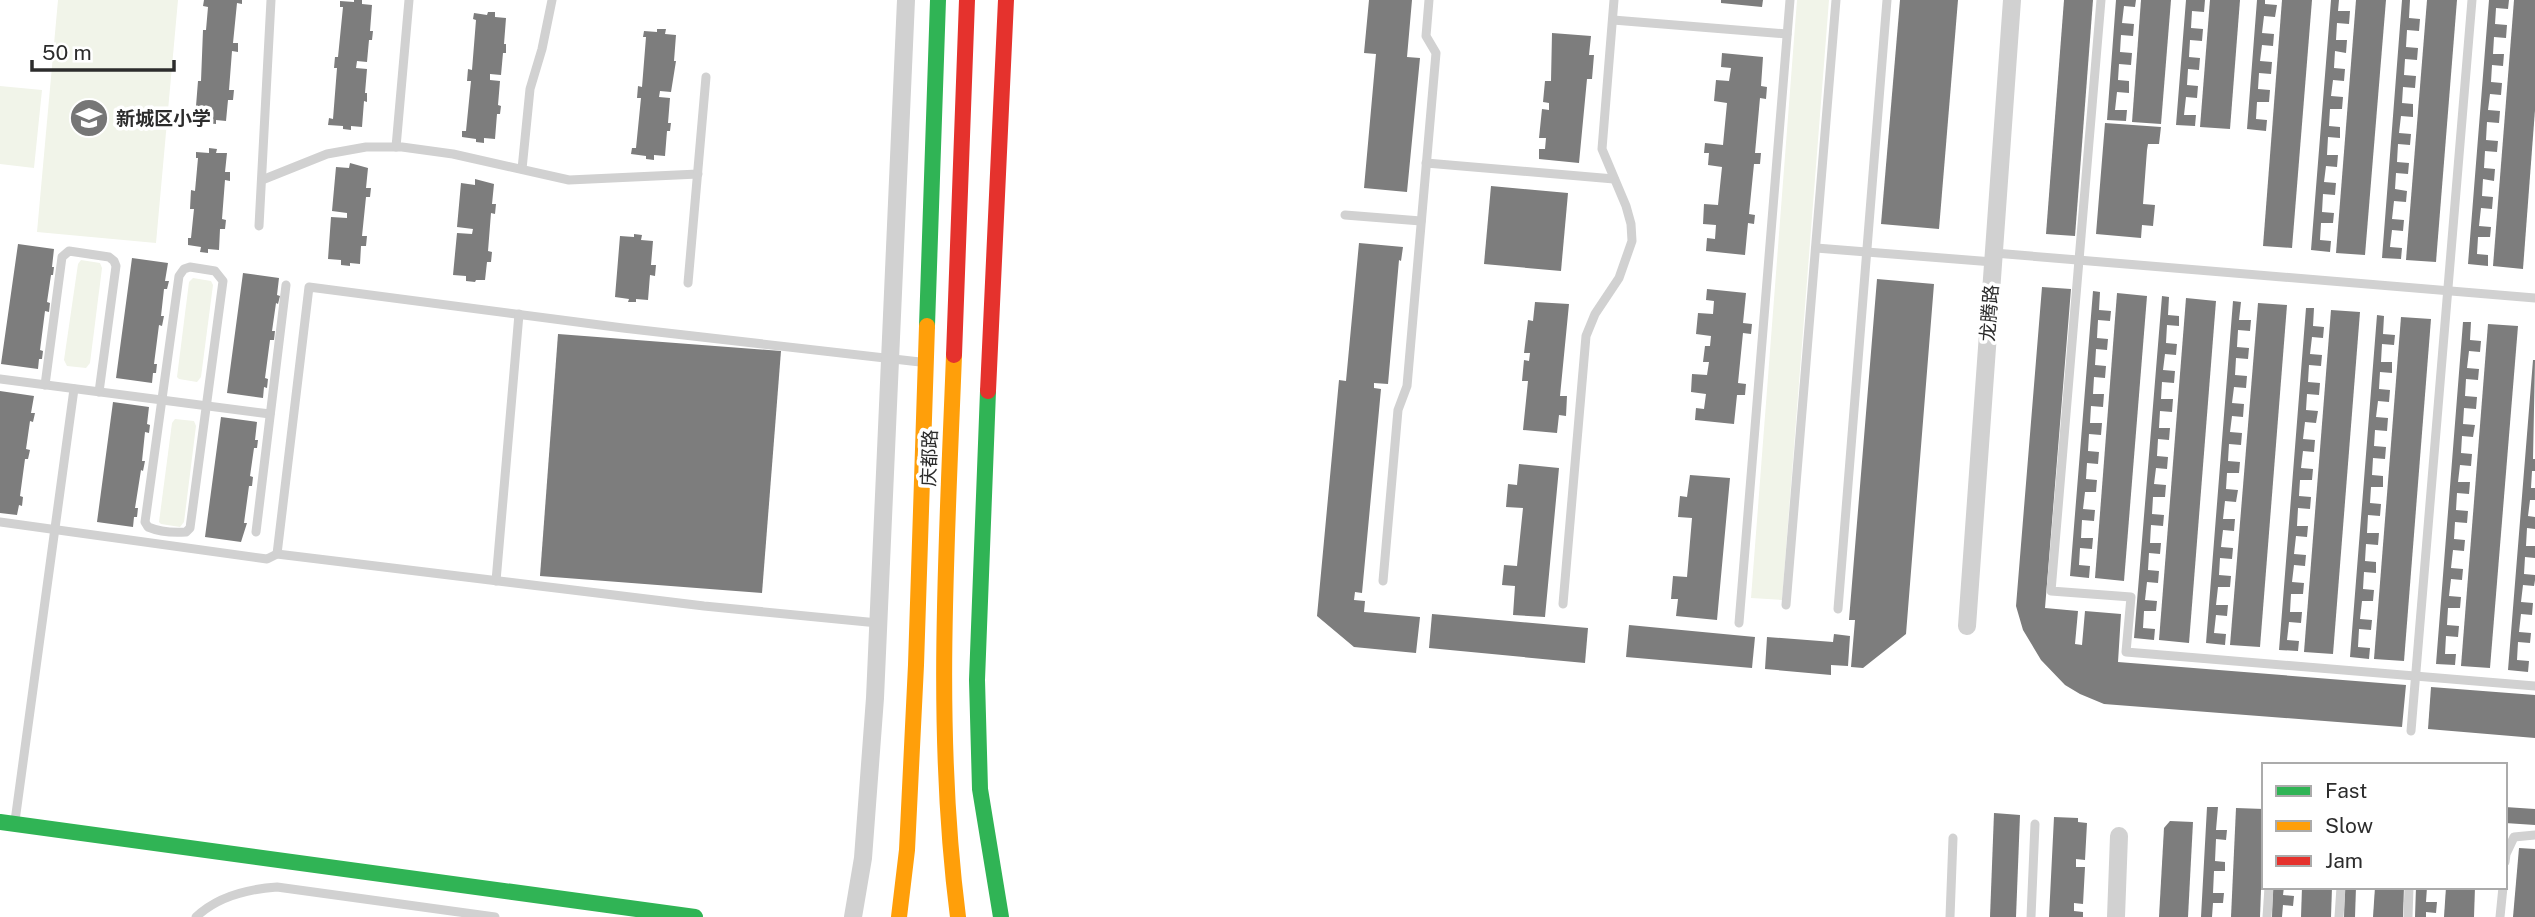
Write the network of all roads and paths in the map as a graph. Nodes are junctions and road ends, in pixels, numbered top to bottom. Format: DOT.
graph roads {
  1 [pos="271,0"];
  2 [pos="409,0"];
  3 [pos="552,0"];
  4 [pos="906,0"];
  5 [pos="938,0"];
  6 [pos="967,0"];
  7 [pos="1006,0"];
  8 [pos="1429,0"];
  9 [pos="1614,0"];
  10 [pos="1790,0"];
  11 [pos="1836,0"];
  12 [pos="1887,0"];
  13 [pos="2012,0"];
  14 [pos="2101,0"];
  15 [pos="2472,0"];
  16 [pos="1613,20"];
  17 [pos="1787,34"];
  18 [pos="706,77"];
  19 [pos="396,147"];
  20 [pos="1426,163"];
  21 [pos="522,169"];
  22 [pos="698,174"];
  23 [pos="262,180"];
  24 [pos="1614,180"];
  25 [pos="1345,215"];
  26 [pos="1421,221"];
  27 [pos="260,226"];
  28 [pos="1816,248"];
  29 [pos="1867,252"];
  30 [pos="1993,258"];
  31 [pos="2079,260"];
  32 [pos="688,283"];
  33 [pos="286,285"];
  34 [pos="2448,291"];
  35 [pos="2535,298"];
  36 [pos="519,314"];
  37 [pos="890,359"];
  38 [pos="926,363"];
  39 [pos="0,379"];
  40 [pos="45,385"];
  41 [pos="74,389"];
  42 [pos="99,392"];
  43 [pos="162,400"];
  44 [pos="206,406"];
  45 [pos="270,415"];
  46 [pos="0,522"];
  47 [pos="55,530"];
  48 [pos="256,532"];
  49 [pos="277,554"];
  50 [pos="496,581"];
  51 [pos="1383,581"];
  52 [pos="1563,604"];
  53 [pos="1786,605"];
  54 [pos="1838,609"];
  55 [pos="878,623"];
  56 [pos="1739,623"];
  57 [pos="1967,626"];
  58 [pos="2416,676"];
  59 [pos="2535,686"];
  60 [pos="2411,730"];
  61 [pos="7,823"];
  62 [pos="2035,824"];
  63 [pos="2535,835"];
  64 [pos="2119,836"];
  65 [pos="1953,838"];
  66 [pos="2507,852"];
  67 [pos="2269,889"];
  68 [pos="2341,889"];
  69 [pos="2409,889"];
  70 [pos="2503,889"];
  71 [pos="196,917"];
  72 [pos="495,917"];
  73 [pos="695,917"];
  74 [pos="853,917"];
  75 [pos="899,917"];
  76 [pos="958,917"];
  77 [pos="1001,917"];
  78 [pos="1950,917"];
  79 [pos="2031,917"];
  80 [pos="2116,917"];
  81 [pos="2267,917"];
  82 [pos="2339,917"];
  83 [pos="2408,917"];
  84 [pos="2500,917"];
  1 -- 23 [label="lane"];
  2 -- 19 [label="lane"];
  3 -- 21 [label="lane"];
  4 -- 37 [label="street"];
  5 -- 38 [label="main road, 庆都路"];
  6 -- 76 [label="main road, 庆都路"];
  7 -- 77 [label="main road"];
  8 -- 20 [label="lane"];
  9 -- 16 [label="lane"];
  10 -- 17 [label="lane"];
  11 -- 28 [label="lane"];
  12 -- 29 [label="lane"];
  13 -- 30 [label="street, 龙腾路"];
  14 -- 31 [label="lane"];
  15 -- 34 [label="lane"];
  16 -- 17 [label="lane"];
  16 -- 24 [label="lane"];
  17 -- 56 [label="lane"];
  18 -- 22 [label="lane"];
  19 -- 21 [label="lane"];
  19 -- 23 [label="lane"];
  20 -- 24 [label="lane"];
  20 -- 26 [label="lane"];
  21 -- 22 [label="lane"];
  22 -- 32 [label="lane"];
  23 -- 27 [label="lane"];
  24 -- 52 [label="lane"];
  25 -- 26 [label="lane"];
  26 -- 51 [label="lane"];
  28 -- 29 [label="lane"];
  28 -- 53 [label="lane"];
  29 -- 30 [label="lane"];
  29 -- 54 [label="lane"];
  30 -- 31 [label="lane"];
  30 -- 57 [label="street, 龙腾路"];
  31 -- 34 [label="lane"];
  31 -- 58 [label="lane"];
  33 -- 45 [label="lane"];
  34 -- 35 [label="lane"];
  34 -- 58 [label="lane"];
  36 -- 37 [label="lane"];
  36 -- 49 [label="lane"];
  36 -- 50 [label="lane"];
  37 -- 38 [label="lane"];
  37 -- 55 [label="street"];
  38 -- 75 [label="main road, 庆都路"];
  39 -- 40 [label="lane"];
  40 -- 41 [label="lane"];
  40 -- 42 [label="lane"];
  41 -- 42 [label="lane"];
  41 -- 47 [label="lane"];
  42 -- 43 [label="lane"];
  43 -- 44 [label="lane"];
  43 -- 44 [label="lane"];
  43 -- 44 [label="lane"];
  44 -- 45 [label="lane"];
  45 -- 48 [label="lane"];
  46 -- 47 [label="lane"];
  47 -- 49 [label="lane"];
  47 -- 61 [label="lane"];
  49 -- 50 [label="lane"];
  50 -- 55 [label="lane"];
  55 -- 74 [label="street"];
  58 -- 59 [label="lane"];
  58 -- 60 [label="lane"];
  61 -- 73 [label="main road"];
  62 -- 79 [label="lane"];
  63 -- 66 [label="lane"];
  64 -- 80 [label="street"];
  65 -- 78 [label="lane"];
  67 -- 81 [label="lane"];
  68 -- 82 [label="lane"];
  69 -- 83 [label="lane"];
  70 -- 84 [label="lane"];
  71 -- 72 [label="lane"];
}
